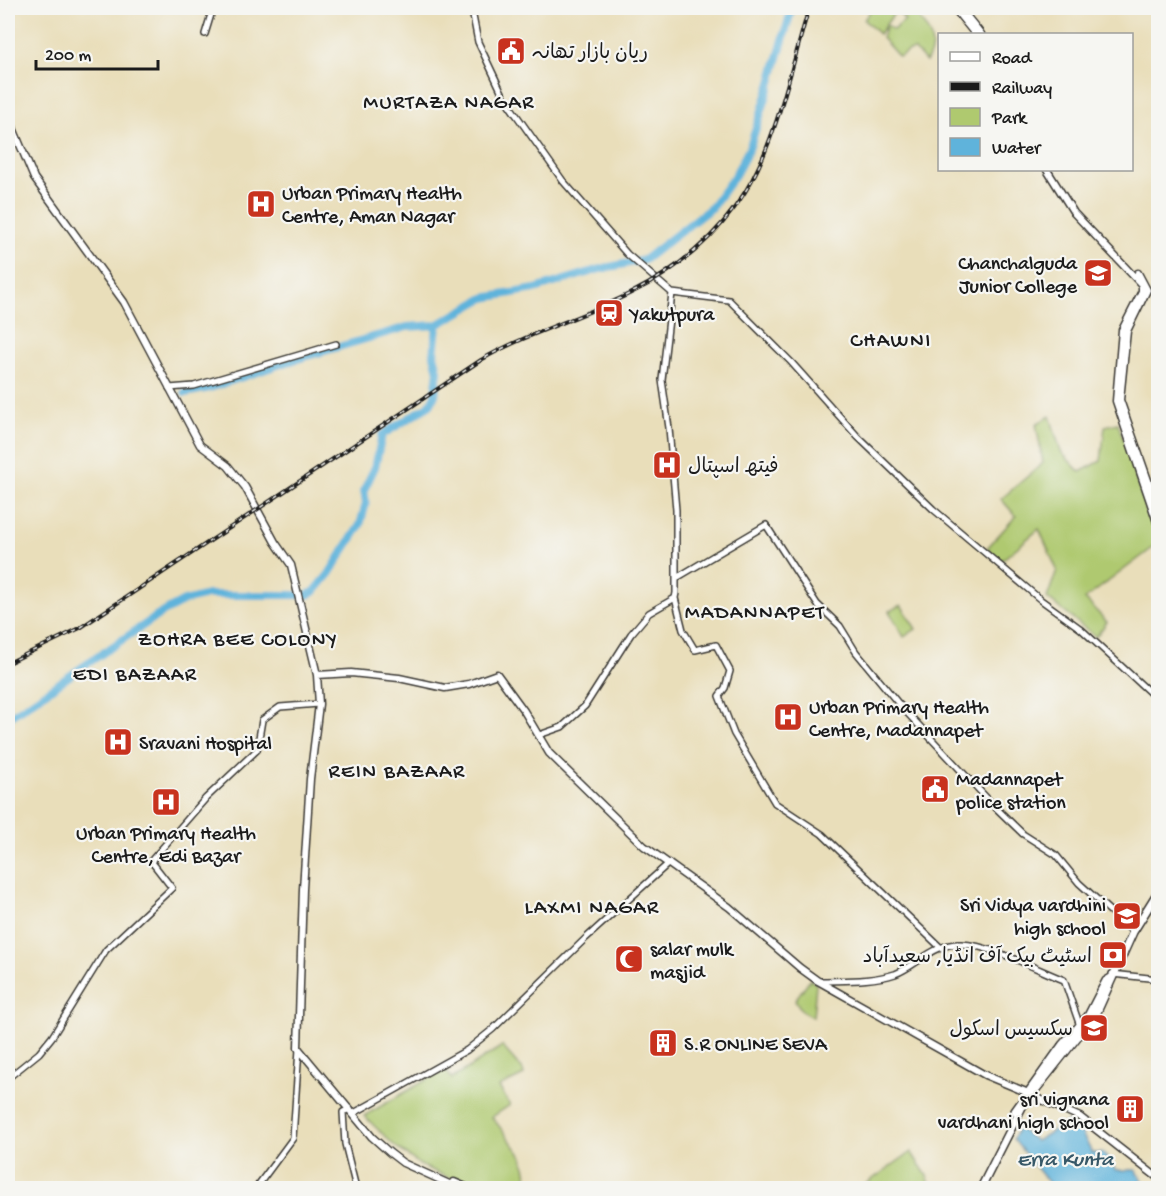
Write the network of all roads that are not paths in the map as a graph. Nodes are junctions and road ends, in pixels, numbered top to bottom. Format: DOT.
graph roads {
  1 [pos="213,8"];
  2 [pos="465,8"];
  3 [pos="954,8"];
  4 [pos="960,8"];
  5 [pos="974,33"];
  6 [pos="980,33"];
  7 [pos="206,34"];
  8 [pos="8,94"];
  9 [pos="1050,171"];
  10 [pos="1050,171"];
  11 [pos="672,293"];
  12 [pos="336,344"];
  13 [pos="169,388"];
  14 [pos="1158,508"];
  15 [pos="1158,525"];
  16 [pos="678,577"];
  17 [pos="675,598"];
  18 [pos="317,675"];
  19 [pos="1158,700"];
  20 [pos="319,705"];
  21 [pos="539,735"];
  22 [pos="669,863"];
  23 [pos="1158,892"];
  24 [pos="1133,932"];
  25 [pos="940,947"];
  26 [pos="1112,976"];
  27 [pos="1158,979"];
  28 [pos="818,981"];
  29 [pos="1080,1026"];
  30 [pos="298,1048"];
  31 [pos="8,1078"];
  32 [pos="1028,1093"];
  33 [pos="1020,1106"];
  34 [pos="352,1111"];
  35 [pos="396,1156"];
  36 [pos="1158,1178"];
  37 [pos="256,1188"];
  38 [pos="356,1188"];
  39 [pos="458,1188"];
  40 [pos="468,1188"];
  41 [pos="976,1188"];
  42 [pos="981,1188"];
  1 -- 7 [label="street"];
  2 -- 11 [label="street"];
  3 -- 5 [label="main road"];
  4 -- 6 [label="main road"];
  8 -- 13 [label="main road"];
  9 -- 14 [label="main road"];
  10 -- 15 [label="main road"];
  11 -- 16 [label="street"];
  11 -- 19 [label="street"];
  12 -- 13 [label="street"];
  13 -- 18 [label="main road"];
  16 -- 17 [label="street"];
  16 -- 24 [label="street"];
  17 -- 21 [label="street"];
  17 -- 25 [label="street"];
  18 -- 20 [label="main road"];
  18 -- 21 [label="main road"];
  20 -- 30 [label="main road"];
  20 -- 31 [label="street"];
  21 -- 22 [label="main road"];
  22 -- 28 [label="main road"];
  22 -- 34 [label="street"];
  23 -- 24 [label="main road"];
  24 -- 26 [label="main road"];
  25 -- 28 [label="street"];
  25 -- 29 [label="street"];
  26 -- 27 [label="street"];
  26 -- 29 [label="main road"];
  26 -- 32 [label="main road"];
  28 -- 32 [label="main road"];
  29 -- 32 [label="main road"];
  30 -- 34 [label="main road"];
  30 -- 37 [label="street"];
  32 -- 33 [label="main road"];
  32 -- 36 [label="main road"];
  33 -- 41 [label="main road"];
  33 -- 42 [label="main road"];
  34 -- 35 [label="main road"];
  34 -- 38 [label="street"];
  35 -- 39 [label="main road"];
  35 -- 40 [label="main road"];
}
